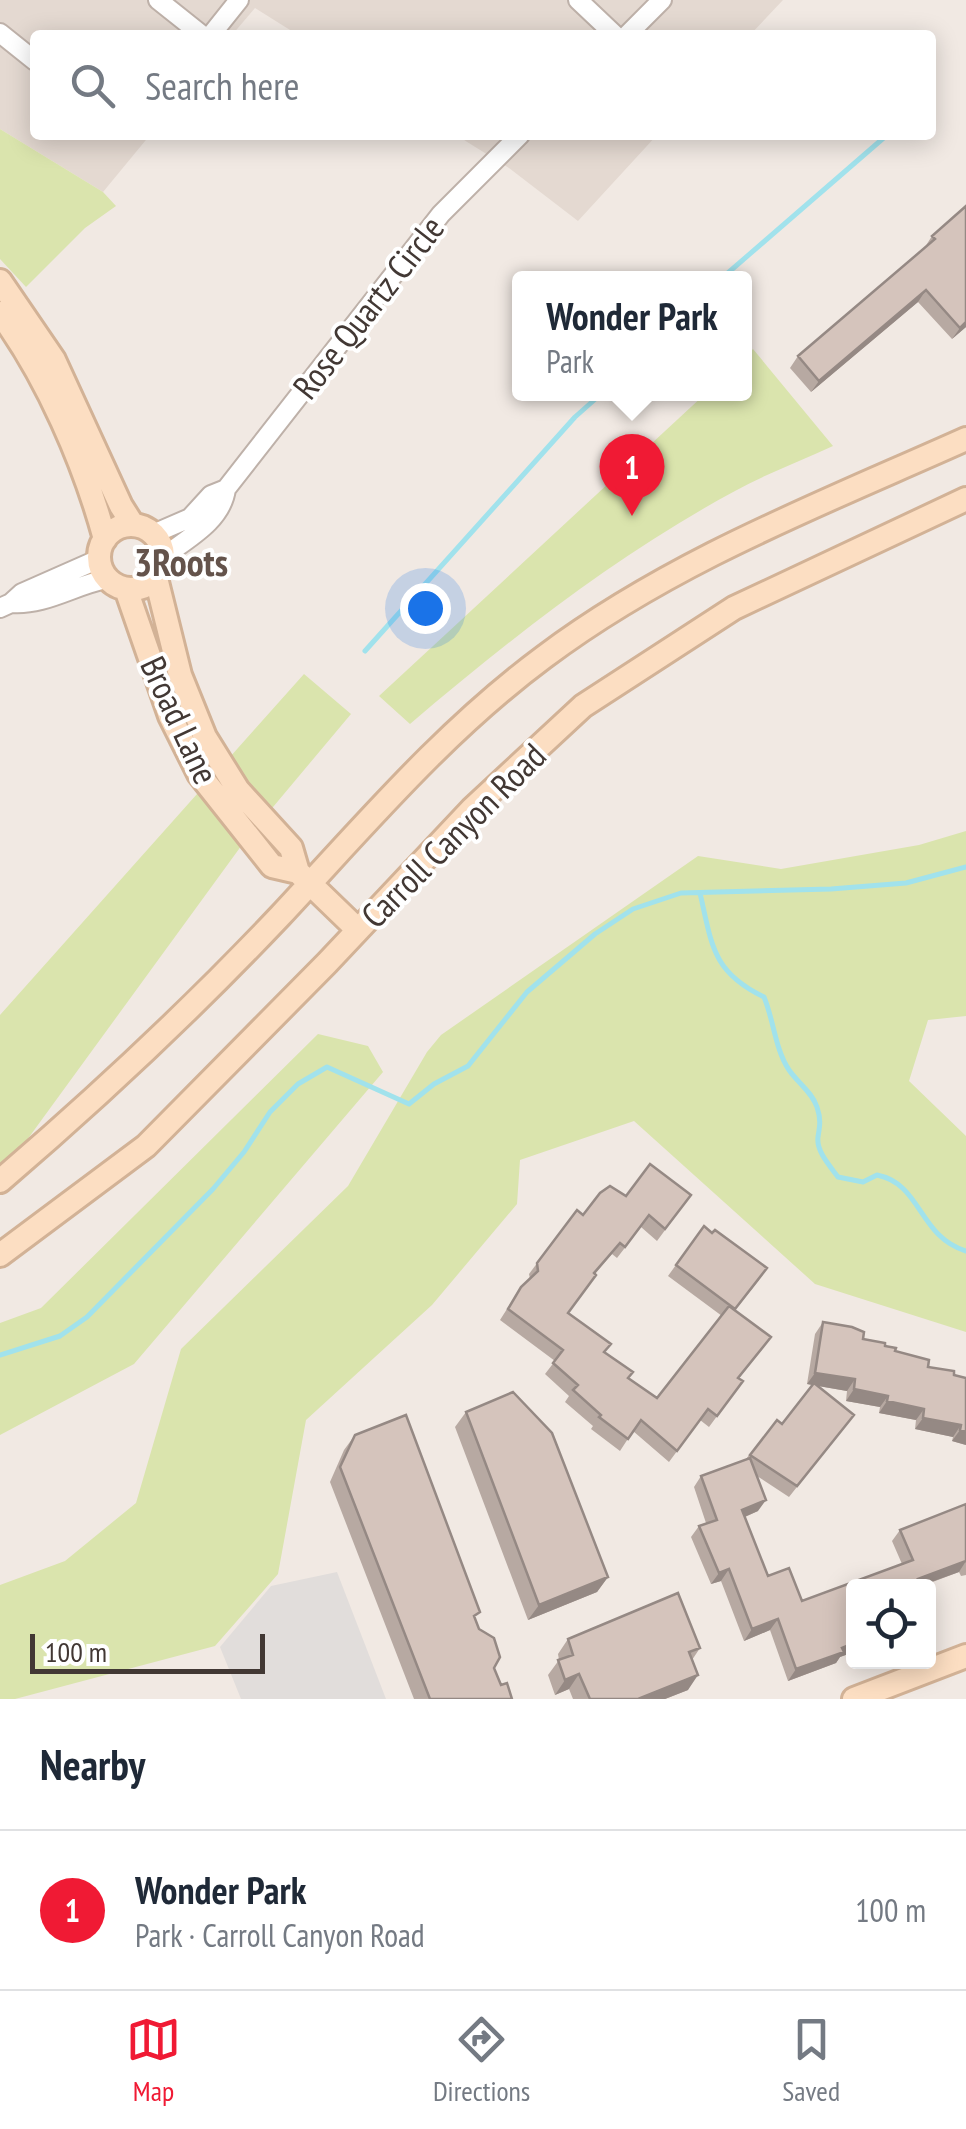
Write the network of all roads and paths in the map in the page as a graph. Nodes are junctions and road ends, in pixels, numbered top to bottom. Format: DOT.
graph roads {
  1 [pos="158,0"];
  2 [pos="239,0"];
  3 [pos="578,0"];
  4 [pos="662,0"];
  5 [pos="196,30"];
  6 [pos="216,30"];
  7 [pos="610,30"];
  8 [pos="632,30"];
  9 [pos="0,33"];
  10 [pos="30,57"];
  11 [pos="515,140"];
  12 [pos="0,281"];
  13 [pos="0,313"];
  14 [pos="966,439"];
  15 [pos="226,489"];
  16 [pos="966,500"];
  17 [pos="143,530"];
  18 [pos="109,567"];
  19 [pos="160,567"];
  20 [pos="6,606"];
  21 [pos="305,877"];
  22 [pos="358,930"];
  23 [pos="0,1181"];
  24 [pos="0,1255"];
  25 [pos="966,1656"];
  26 [pos="854,1699"];
  1 -- 5 [label="street"];
  2 -- 6 [label="street"];
  3 -- 7 [label="street"];
  4 -- 8 [label="street"];
  9 -- 10 [label="street"];
  11 -- 15 [label="street, Rose Quartz Circle"];
  12 -- 17 [label="main road"];
  13 -- 18 [label="main road, Broad Lane"];
  14 -- 21 [label="main road, Carroll Canyon Road"];
  15 -- 17 [label="street, Rose Quartz Circle"];
  15 -- 19 [label="street, Rose Quartz Circle"];
  16 -- 22 [label="main road, Carroll Canyon Road"];
  17 -- 18 [label="main road"];
  17 -- 19 [label="main road, Broad Lane"];
  18 -- 19 [label="main road"];
  18 -- 20 [label="street"];
  18 -- 21 [label="main road, Broad Lane"];
  19 -- 21 [label="main road, Broad Lane"];
  21 -- 22 [label="main road, Broad Lane"];
  21 -- 23 [label="main road, Carroll Canyon Road"];
  22 -- 24 [label="main road, Carroll Canyon Road"];
  25 -- 26 [label="main road"];
}
